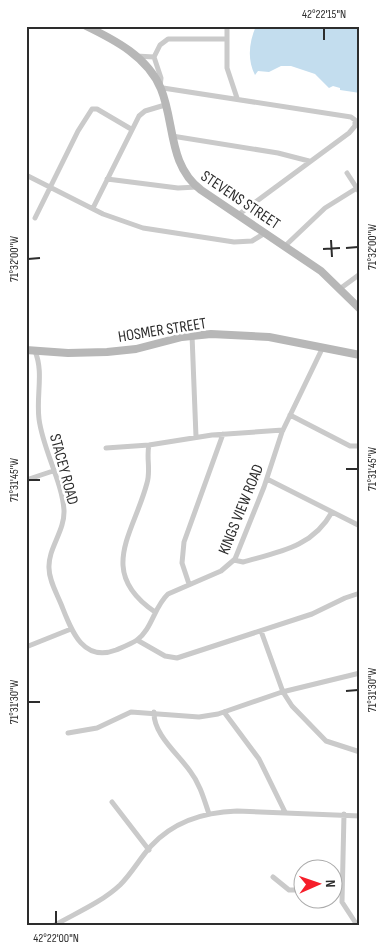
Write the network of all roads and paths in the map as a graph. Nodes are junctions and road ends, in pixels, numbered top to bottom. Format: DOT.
graph roads {
  1 [pos="86,26"];
  2 [pos="228,26"];
  3 [pos="226,39"];
  4 [pos="136,56"];
  5 [pos="154,57"];
  6 [pos="160,87"];
  7 [pos="237,98"];
  8 [pos="165,105"];
  9 [pos="131,129"];
  10 [pos="172,136"];
  11 [pos="309,161"];
  12 [pos="347,173"];
  13 [pos="26,174"];
  14 [pos="107,179"];
  15 [pos="51,186"];
  16 [pos="197,187"];
  17 [pos="358,190"];
  18 [pos="93,208"];
  19 [pos="238,215"];
  20 [pos="35,218"];
  21 [pos="266,233"];
  22 [pos="285,246"];
  23 [pos="360,274"];
  24 [pos="340,288"];
  25 [pos="360,309"];
  26 [pos="192,335"];
  27 [pos="323,347"];
  28 [pos="26,350"];
  29 [pos="35,351"];
  30 [pos="360,355"];
  31 [pos="290,414"];
  32 [pos="283,430"];
  33 [pos="223,434"];
  34 [pos="196,437"];
  35 [pos="149,445"];
  36 [pos="360,446"];
  37 [pos="106,448"];
  38 [pos="53,471"];
  39 [pos="267,479"];
  40 [pos="26,480"];
  41 [pos="332,512"];
  42 [pos="360,526"];
  43 [pos="234,560"];
  44 [pos="189,584"];
  45 [pos="360,593"];
  46 [pos="155,612"];
  47 [pos="71,629"];
  48 [pos="261,631"];
  49 [pos="137,640"];
  50 [pos="26,647"];
  51 [pos="360,673"];
  52 [pos="283,692"];
  53 [pos="154,712"];
  54 [pos="224,712"];
  55 [pos="68,733"];
  56 [pos="360,752"];
  57 [pos="112,802"];
  58 [pos="285,812"];
  59 [pos="209,814"];
  60 [pos="344,814"];
  61 [pos="360,816"];
  62 [pos="148,850"];
  63 [pos="343,858"];
  64 [pos="272,877"];
  65 [pos="294,890"];
  66 [pos="344,901"];
  67 [pos="55,925"];
  68 [pos="357,925"];
  1 -- 4 [label="street, STEVENS STREET"];
  2 -- 3 [label="street"];
  3 -- 5 [label="street"];
  3 -- 7 [label="street"];
  4 -- 5 [label="street"];
  4 -- 6 [label="street, STEVENS STREET"];
  5 -- 6 [label="street"];
  6 -- 7 [label="street"];
  6 -- 8 [label="street, STEVENS STREET"];
  7 -- 11 [label="street"];
  8 -- 9 [label="street"];
  8 -- 10 [label="street, STEVENS STREET"];
  9 -- 14 [label="street"];
  9 -- 15 [label="street"];
  10 -- 11 [label="street"];
  10 -- 16 [label="street, STEVENS STREET"];
  11 -- 19 [label="street"];
  12 -- 17 [label="street"];
  13 -- 15 [label="street"];
  14 -- 16 [label="street"];
  14 -- 18 [label="street"];
  15 -- 18 [label="street"];
  15 -- 20 [label="street"];
  16 -- 19 [label="street, STEVENS STREET"];
  17 -- 22 [label="street"];
  18 -- 21 [label="street"];
  19 -- 21 [label="street, STEVENS STREET"];
  21 -- 22 [label="street, STEVENS STREET"];
  22 -- 24 [label="street, STEVENS STREET"];
  23 -- 24 [label="street"];
  24 -- 25 [label="street, STEVENS STREET"];
  26 -- 27 [label="street, HOSMER STREET"];
  26 -- 29 [label="street, HOSMER STREET"];
  26 -- 34 [label="street"];
  27 -- 30 [label="street, HOSMER STREET"];
  27 -- 31 [label="street, KINGS VIEW ROAD"];
  28 -- 29 [label="street, HOSMER STREET"];
  29 -- 38 [label="street, STACEY ROAD"];
  31 -- 32 [label="street, KINGS VIEW ROAD"];
  31 -- 36 [label="street"];
  32 -- 33 [label="street"];
  32 -- 39 [label="street, KINGS VIEW ROAD"];
  33 -- 34 [label="street"];
  33 -- 44 [label="street"];
  34 -- 35 [label="street"];
  35 -- 37 [label="street"];
  35 -- 46 [label="street"];
  38 -- 40 [label="street"];
  38 -- 47 [label="street, STACEY ROAD"];
  39 -- 41 [label="street"];
  39 -- 43 [label="street, KINGS VIEW ROAD"];
  41 -- 42 [label="street"];
  41 -- 43 [label="street"];
  43 -- 44 [label="street, KINGS VIEW ROAD"];
  44 -- 46 [label="street, KINGS VIEW ROAD"];
  45 -- 48 [label="street"];
  46 -- 49 [label="street, KINGS VIEW ROAD"];
  47 -- 49 [label="street, STACEY ROAD"];
  47 -- 50 [label="street"];
  48 -- 49 [label="street"];
  48 -- 52 [label="street"];
  51 -- 52 [label="street"];
  52 -- 54 [label="street"];
  52 -- 56 [label="street"];
  53 -- 54 [label="street"];
  53 -- 55 [label="street"];
  53 -- 59 [label="street"];
  54 -- 58 [label="street"];
  57 -- 62 [label="street"];
  58 -- 59 [label="street"];
  58 -- 60 [label="street"];
  59 -- 62 [label="street"];
  60 -- 61 [label="street"];
  60 -- 63 [label="street"];
  62 -- 67 [label="street"];
  64 -- 65 [label="street"];
  66 -- 68 [label="street"];
}
